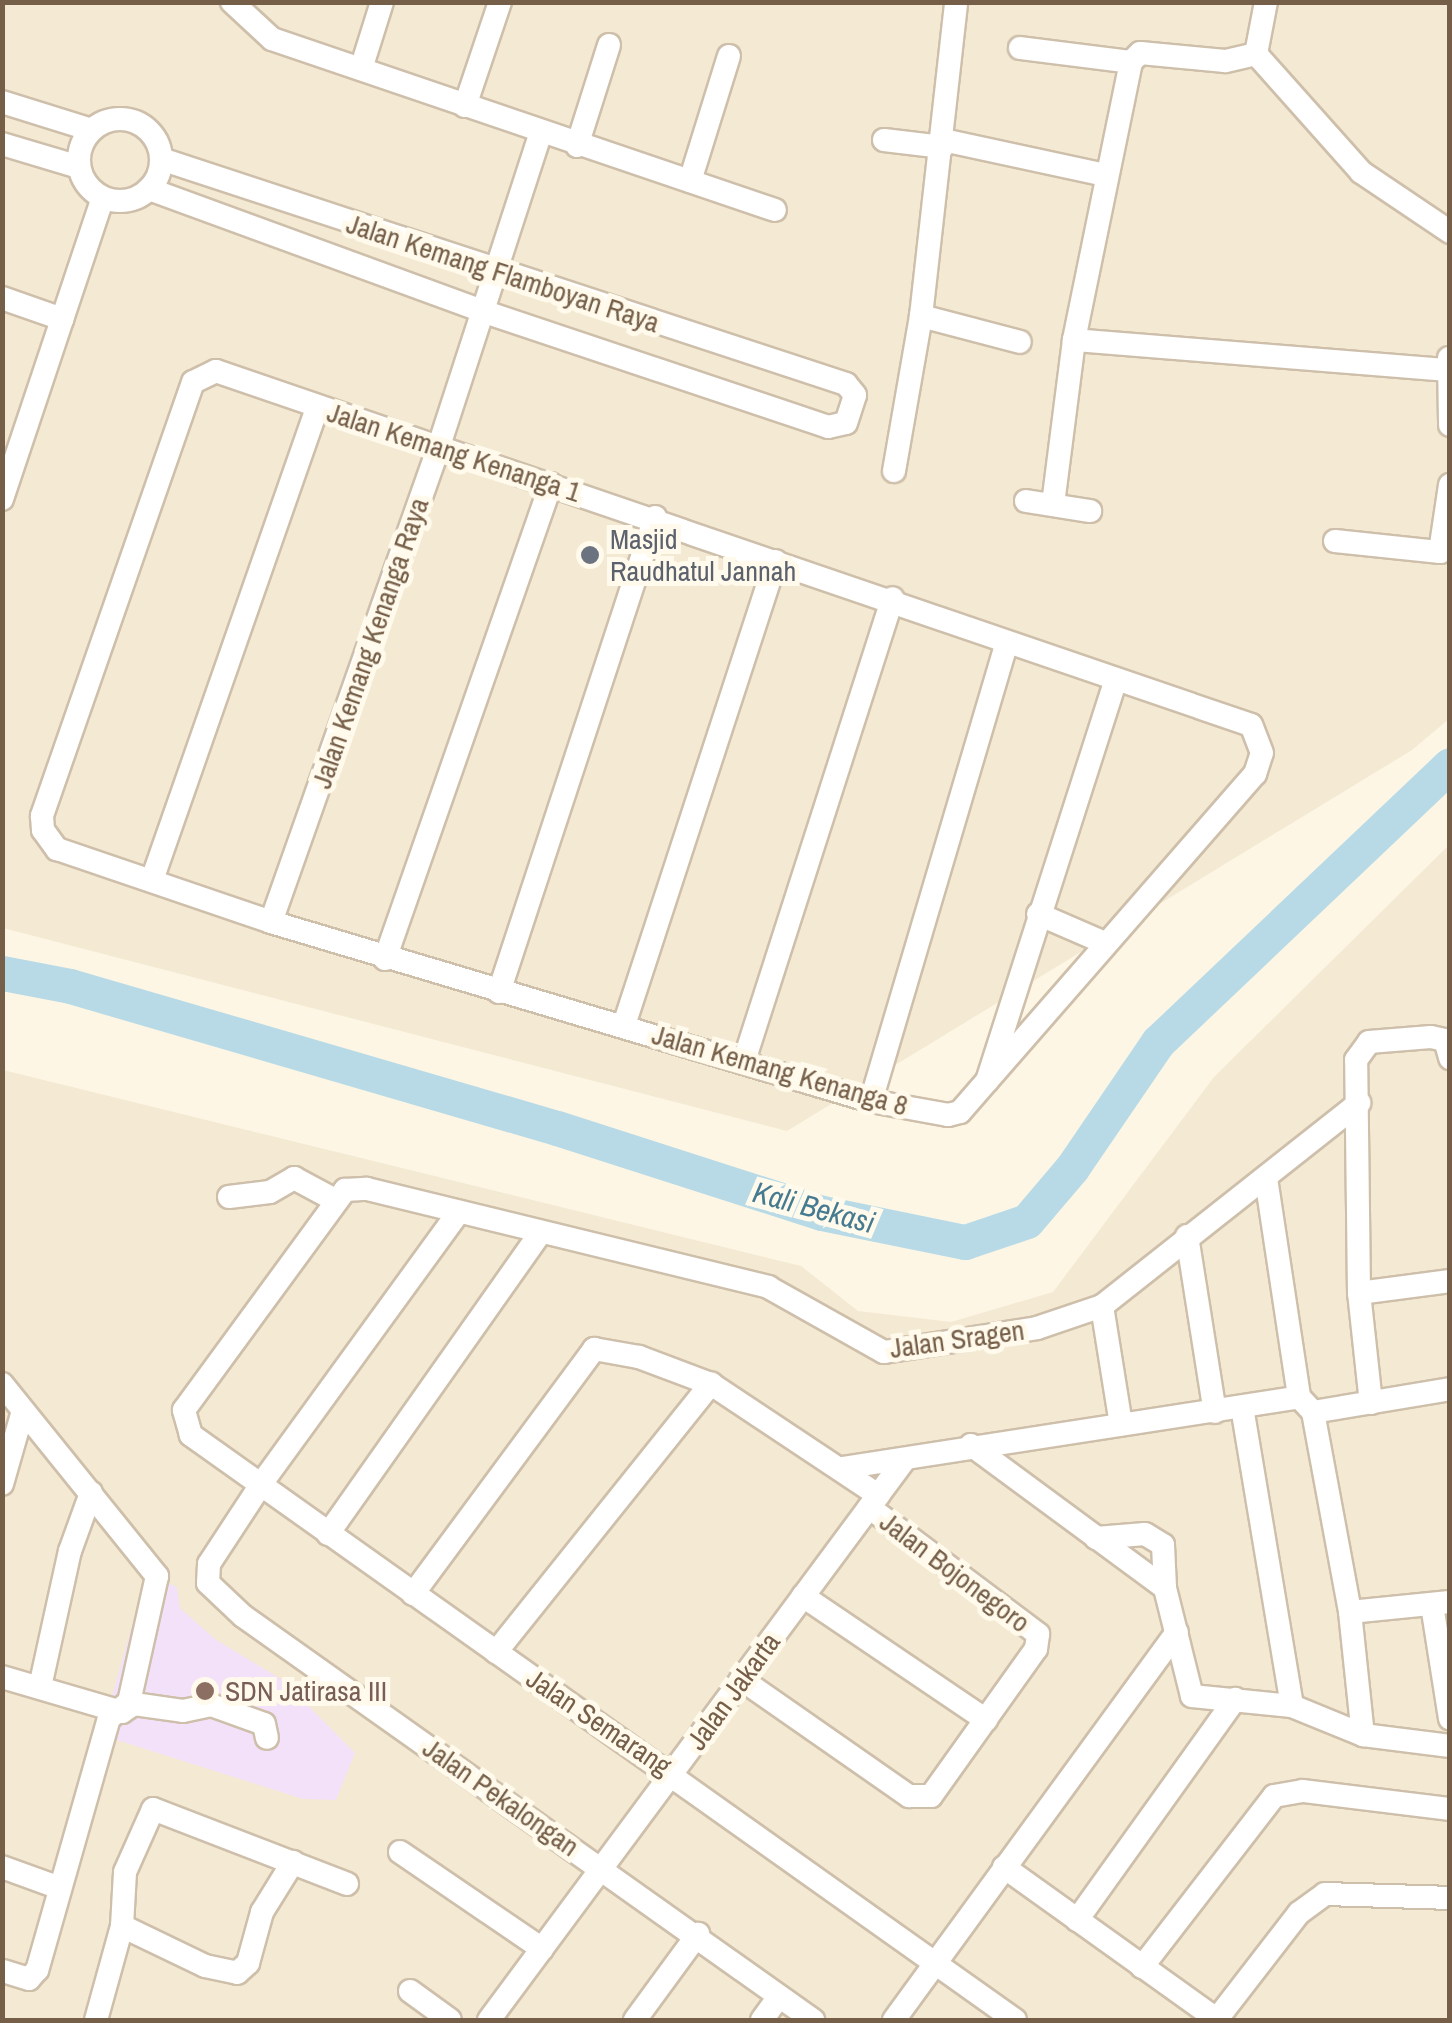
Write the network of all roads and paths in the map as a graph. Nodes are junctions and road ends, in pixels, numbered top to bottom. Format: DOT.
graph roads {
  1 [pos="382,2"];
  2 [pos="500,2"];
  3 [pos="956,2"];
  4 [pos="1266,2"];
  5 [pos="246,7"];
  6 [pos="609,45"];
  7 [pos="1020,48"];
  8 [pos="1256,54"];
  9 [pos="729,56"];
  10 [pos="1130,62"];
  11 [pos="361,69"];
  12 [pos="2,102"];
  13 [pos="465,106"];
  14 [pos="92,130"];
  15 [pos="540,135"];
  16 [pos="884,140"];
  17 [pos="943,143"];
  18 [pos="2,144"];
  19 [pos="577,146"];
  20 [pos="160,159"];
  21 [pos="79,167"];
  22 [pos="1105,175"];
  23 [pos="690,181"];
  24 [pos="149,189"];
  25 [pos="103,198"];
  26 [pos="775,210"];
  27 [pos="1450,232"];
  28 [pos="495,272"];
  29 [pos="2,298"];
  30 [pos="482,312"];
  31 [pos="921,316"];
  32 [pos="62,320"];
  33 [pos="1074,340"];
  34 [pos="1020,342"];
  35 [pos="1450,358"];
  36 [pos="1449,370"];
  37 [pos="316,408"];
  38 [pos="1450,425"];
  39 [pos="438,449"];
  40 [pos="9,459"];
  41 [pos="894,472"];
  42 [pos="551,484"];
  43 [pos="1450,485"];
  44 [pos="2,499"];
  45 [pos="1026,501"];
  46 [pos="1053,504"];
  47 [pos="1090,511"];
  48 [pos="655,517"];
  49 [pos="1336,541"];
  50 [pos="1445,554"];
  51 [pos="776,561"];
  52 [pos="893,598"];
  53 [pos="1007,643"];
  54 [pos="1116,680"];
  55 [pos="56,849"];
  56 [pos="152,880"];
  57 [pos="1038,914"];
  58 [pos="272,922"];
  59 [pos="1105,943"];
  60 [pos="385,959"];
  61 [pos="499,992"];
  62 [pos="624,1024"];
  63 [pos="1449,1045"];
  64 [pos="1450,1058"];
  65 [pos="744,1061"];
  66 [pos="986,1080"];
  67 [pos="871,1101"];
  68 [pos="1359,1103"];
  69 [pos="1266,1178"];
  70 [pos="229,1197"];
  71 [pos="334,1200"];
  72 [pos="458,1213"];
  73 [pos="539,1235"];
  74 [pos="1186,1236"];
  75 [pos="1450,1281"];
  76 [pos="1359,1293"];
  77 [pos="1102,1306"];
  78 [pos="2,1384"];
  79 [pos="711,1384"];
  80 [pos="1450,1389"];
  81 [pos="1372,1402"];
  82 [pos="1306,1404"];
  83 [pos="1242,1407"];
  84 [pos="23,1411"];
  85 [pos="1216,1412"];
  86 [pos="1120,1424"];
  87 [pos="971,1445"];
  88 [pos="905,1458"];
  89 [pos="842,1468"];
  90 [pos="2,1484"];
  91 [pos="260,1486"];
  92 [pos="91,1493"];
  93 [pos="873,1501"];
  94 [pos="328,1534"];
  95 [pos="1096,1538"];
  96 [pos="1165,1588"];
  97 [pos="413,1594"];
  98 [pos="802,1596"];
  99 [pos="1441,1604"];
  100 [pos="1350,1612"];
  101 [pos="1177,1632"];
  102 [pos="496,1652"];
  103 [pos="2,1676"];
  104 [pos="741,1679"];
  105 [pos="40,1687"];
  106 [pos="1192,1696"];
  107 [pos="1235,1699"];
  108 [pos="1292,1706"];
  109 [pos="122,1712"];
  110 [pos="986,1720"];
  111 [pos="1450,1720"];
  112 [pos="1363,1735"];
  113 [pos="267,1738"];
  114 [pos="1203,1742"];
  115 [pos="1450,1746"];
  116 [pos="673,1772"];
  117 [pos="1450,1809"];
  118 [pos="400,1852"];
  119 [pos="293,1862"];
  120 [pos="602,1866"];
  121 [pos="2,1867"];
  122 [pos="1004,1867"];
  123 [pos="347,1884"];
  124 [pos="58,1887"];
  125 [pos="1450,1898"];
  126 [pos="1077,1920"];
  127 [pos="122,1926"];
  128 [pos="698,1934"];
  129 [pos="542,1949"];
  130 [pos="934,1962"];
  131 [pos="1142,1967"];
  132 [pos="2,1971"];
  133 [pos="410,1991"];
  134 [pos="779,1996"];
  135 [pos="96,2020"];
  136 [pos="450,2020"];
  137 [pos="490,2020"];
  138 [pos="635,2020"];
  139 [pos="762,2020"];
  140 [pos="813,2020"];
  141 [pos="894,2020"];
  142 [pos="1016,2020"];
  143 [pos="1217,2020"];
  1 -- 11 [label="street"];
  2 -- 13 [label="street"];
  3 -- 17 [label="street"];
  4 -- 8 [label="street"];
  5 -- 11 [label="street"];
  6 -- 19 [label="street"];
  7 -- 10 [label="street"];
  8 -- 10 [label="street"];
  8 -- 27 [label="street"];
  9 -- 23 [label="street"];
  10 -- 22 [label="street"];
  11 -- 13 [label="street"];
  12 -- 14 [label="street"];
  13 -- 15 [label="street"];
  14 -- 20 [label="street"];
  14 -- 21 [label="street"];
  15 -- 19 [label="street"];
  15 -- 28 [label="street, Jalan Kemang Kenanga Raya"];
  16 -- 17 [label="street"];
  17 -- 22 [label="street"];
  17 -- 31 [label="street"];
  18 -- 21 [label="street"];
  19 -- 23 [label="street"];
  20 -- 24 [label="street"];
  20 -- 28 [label="street, Jalan Kemang Flamboyan Raya"];
  21 -- 25 [label="street"];
  22 -- 33 [label="street"];
  23 -- 26 [label="street"];
  24 -- 25 [label="street"];
  24 -- 30 [label="street, Jalan Kemang Flamboyan Raya"];
  25 -- 32 [label="street"];
  28 -- 30 [label="street, Jalan Kemang Kenanga Raya"];
  28 -- 30 [label="street, Jalan Kemang Flamboyan Raya"];
  29 -- 32 [label="street"];
  30 -- 39 [label="street, Jalan Kemang Kenanga Raya"];
  31 -- 34 [label="street"];
  31 -- 41 [label="street"];
  32 -- 40 [label="street"];
  33 -- 36 [label="street"];
  33 -- 46 [label="street"];
  35 -- 36 [label="street"];
  36 -- 38 [label="street"];
  37 -- 39 [label="street, Jalan Kemang Kenanga 1"];
  37 -- 55 [label="street, Jalan Kemang Kenanga 1"];
  37 -- 56 [label="street"];
  39 -- 42 [label="street, Jalan Kemang Kenanga 1"];
  39 -- 58 [label="street, Jalan Kemang Kenanga Raya"];
  40 -- 44 [label="street"];
  42 -- 48 [label="street, Jalan Kemang Kenanga 1"];
  42 -- 60 [label="street"];
  43 -- 50 [label="street"];
  45 -- 46 [label="street"];
  46 -- 47 [label="street"];
  48 -- 51 [label="street, Jalan Kemang Kenanga 1"];
  48 -- 61 [label="street"];
  49 -- 50 [label="street"];
  51 -- 52 [label="street, Jalan Kemang Kenanga 1"];
  51 -- 62 [label="street"];
  52 -- 53 [label="street, Jalan Kemang Kenanga 1"];
  52 -- 65 [label="street"];
  53 -- 54 [label="street, Jalan Kemang Kenanga 1"];
  53 -- 67 [label="street"];
  54 -- 57 [label="street, Jalan Kemang Kenanga 8"];
  54 -- 59 [label="street, Jalan Kemang Kenanga 1"];
  55 -- 56 [label="street, Jalan Kemang Kenanga 8"];
  56 -- 58 [label="street, Jalan Kemang Kenanga 8"];
  57 -- 59 [label="street"];
  57 -- 66 [label="street, Jalan Kemang Kenanga 8"];
  58 -- 60 [label="street, Jalan Kemang Kenanga 8"];
  59 -- 66 [label="street"];
  60 -- 61 [label="street, Jalan Kemang Kenanga 8"];
  61 -- 62 [label="street, Jalan Kemang Kenanga 8"];
  62 -- 65 [label="street, Jalan Kemang Kenanga 8"];
  63 -- 64 [label="street"];
  63 -- 68 [label="street"];
  65 -- 67 [label="street, Jalan Kemang Kenanga 8"];
  66 -- 67 [label="street, Jalan Kemang Kenanga 8"];
  68 -- 69 [label="street, Jalan Sragen"];
  68 -- 76 [label="street"];
  69 -- 74 [label="street, Jalan Sragen"];
  69 -- 82 [label="street"];
  70 -- 71 [label="street"];
  71 -- 72 [label="street, Jalan Sragen"];
  71 -- 91 [label="street, Jalan Semarang"];
  72 -- 73 [label="street, Jalan Sragen"];
  72 -- 91 [label="street"];
  73 -- 77 [label="street, Jalan Sragen"];
  73 -- 94 [label="street"];
  74 -- 77 [label="street, Jalan Sragen"];
  74 -- 85 [label="street"];
  75 -- 76 [label="street"];
  76 -- 81 [label="street"];
  77 -- 86 [label="street"];
  78 -- 84 [label="street"];
  79 -- 89 [label="street"];
  79 -- 97 [label="street"];
  79 -- 102 [label="street"];
  80 -- 81 [label="street"];
  81 -- 82 [label="street"];
  82 -- 83 [label="street"];
  82 -- 100 [label="street"];
  83 -- 85 [label="street"];
  83 -- 108 [label="street"];
  84 -- 90 [label="street"];
  84 -- 92 [label="street"];
  85 -- 86 [label="street"];
  86 -- 87 [label="street"];
  87 -- 88 [label="street"];
  87 -- 95 [label="street"];
  88 -- 89 [label="street"];
  88 -- 93 [label="street, Jalan Jakarta"];
  89 -- 93 [label="street"];
  91 -- 94 [label="street, Jalan Semarang"];
  91 -- 120 [label="street, Jalan Pekalongan"];
  92 -- 105 [label="street"];
  92 -- 109 [label="street"];
  93 -- 98 [label="street, Jalan Jakarta"];
  93 -- 110 [label="street, Jalan Bojonegoro"];
  94 -- 97 [label="street, Jalan Semarang"];
  95 -- 96 [label="street"];
  95 -- 96 [label="street"];
  96 -- 101 [label="street"];
  97 -- 102 [label="street, Jalan Semarang"];
  98 -- 104 [label="street, Jalan Jakarta"];
  98 -- 110 [label="street"];
  99 -- 100 [label="street"];
  99 -- 111 [label="street"];
  100 -- 112 [label="street"];
  101 -- 106 [label="street"];
  101 -- 122 [label="street"];
  102 -- 116 [label="street, Jalan Semarang"];
  103 -- 105 [label="street"];
  104 -- 110 [label="street, Jalan Bojonegoro"];
  104 -- 116 [label="street, Jalan Jakarta"];
  105 -- 109 [label="street"];
  106 -- 107 [label="street"];
  106 -- 114 [label="street"];
  107 -- 108 [label="street"];
  107 -- 114 [label="street"];
  108 -- 112 [label="street"];
  109 -- 113 [label="street"];
  109 -- 124 [label="street"];
  112 -- 115 [label="street"];
  114 -- 126 [label="street"];
  116 -- 120 [label="street, Jalan Jakarta"];
  116 -- 130 [label="street, Jalan Semarang"];
  117 -- 131 [label="street"];
  118 -- 129 [label="street"];
  119 -- 123 [label="street"];
  119 -- 127 [label="street"];
  119 -- 127 [label="street"];
  120 -- 128 [label="street, Jalan Pekalongan"];
  120 -- 129 [label="street, Jalan Jakarta"];
  121 -- 124 [label="street"];
  122 -- 126 [label="street"];
  122 -- 130 [label="street"];
  124 -- 132 [label="street"];
  125 -- 143 [label="street"];
  126 -- 131 [label="street"];
  127 -- 135 [label="street"];
  128 -- 134 [label="street, Jalan Pekalongan"];
  128 -- 138 [label="street"];
  129 -- 137 [label="street, Jalan Jakarta"];
  130 -- 141 [label="street"];
  130 -- 142 [label="street, Jalan Semarang"];
  131 -- 143 [label="street"];
  133 -- 136 [label="street"];
  134 -- 139 [label="street"];
  134 -- 140 [label="street, Jalan Pekalongan"];
}
